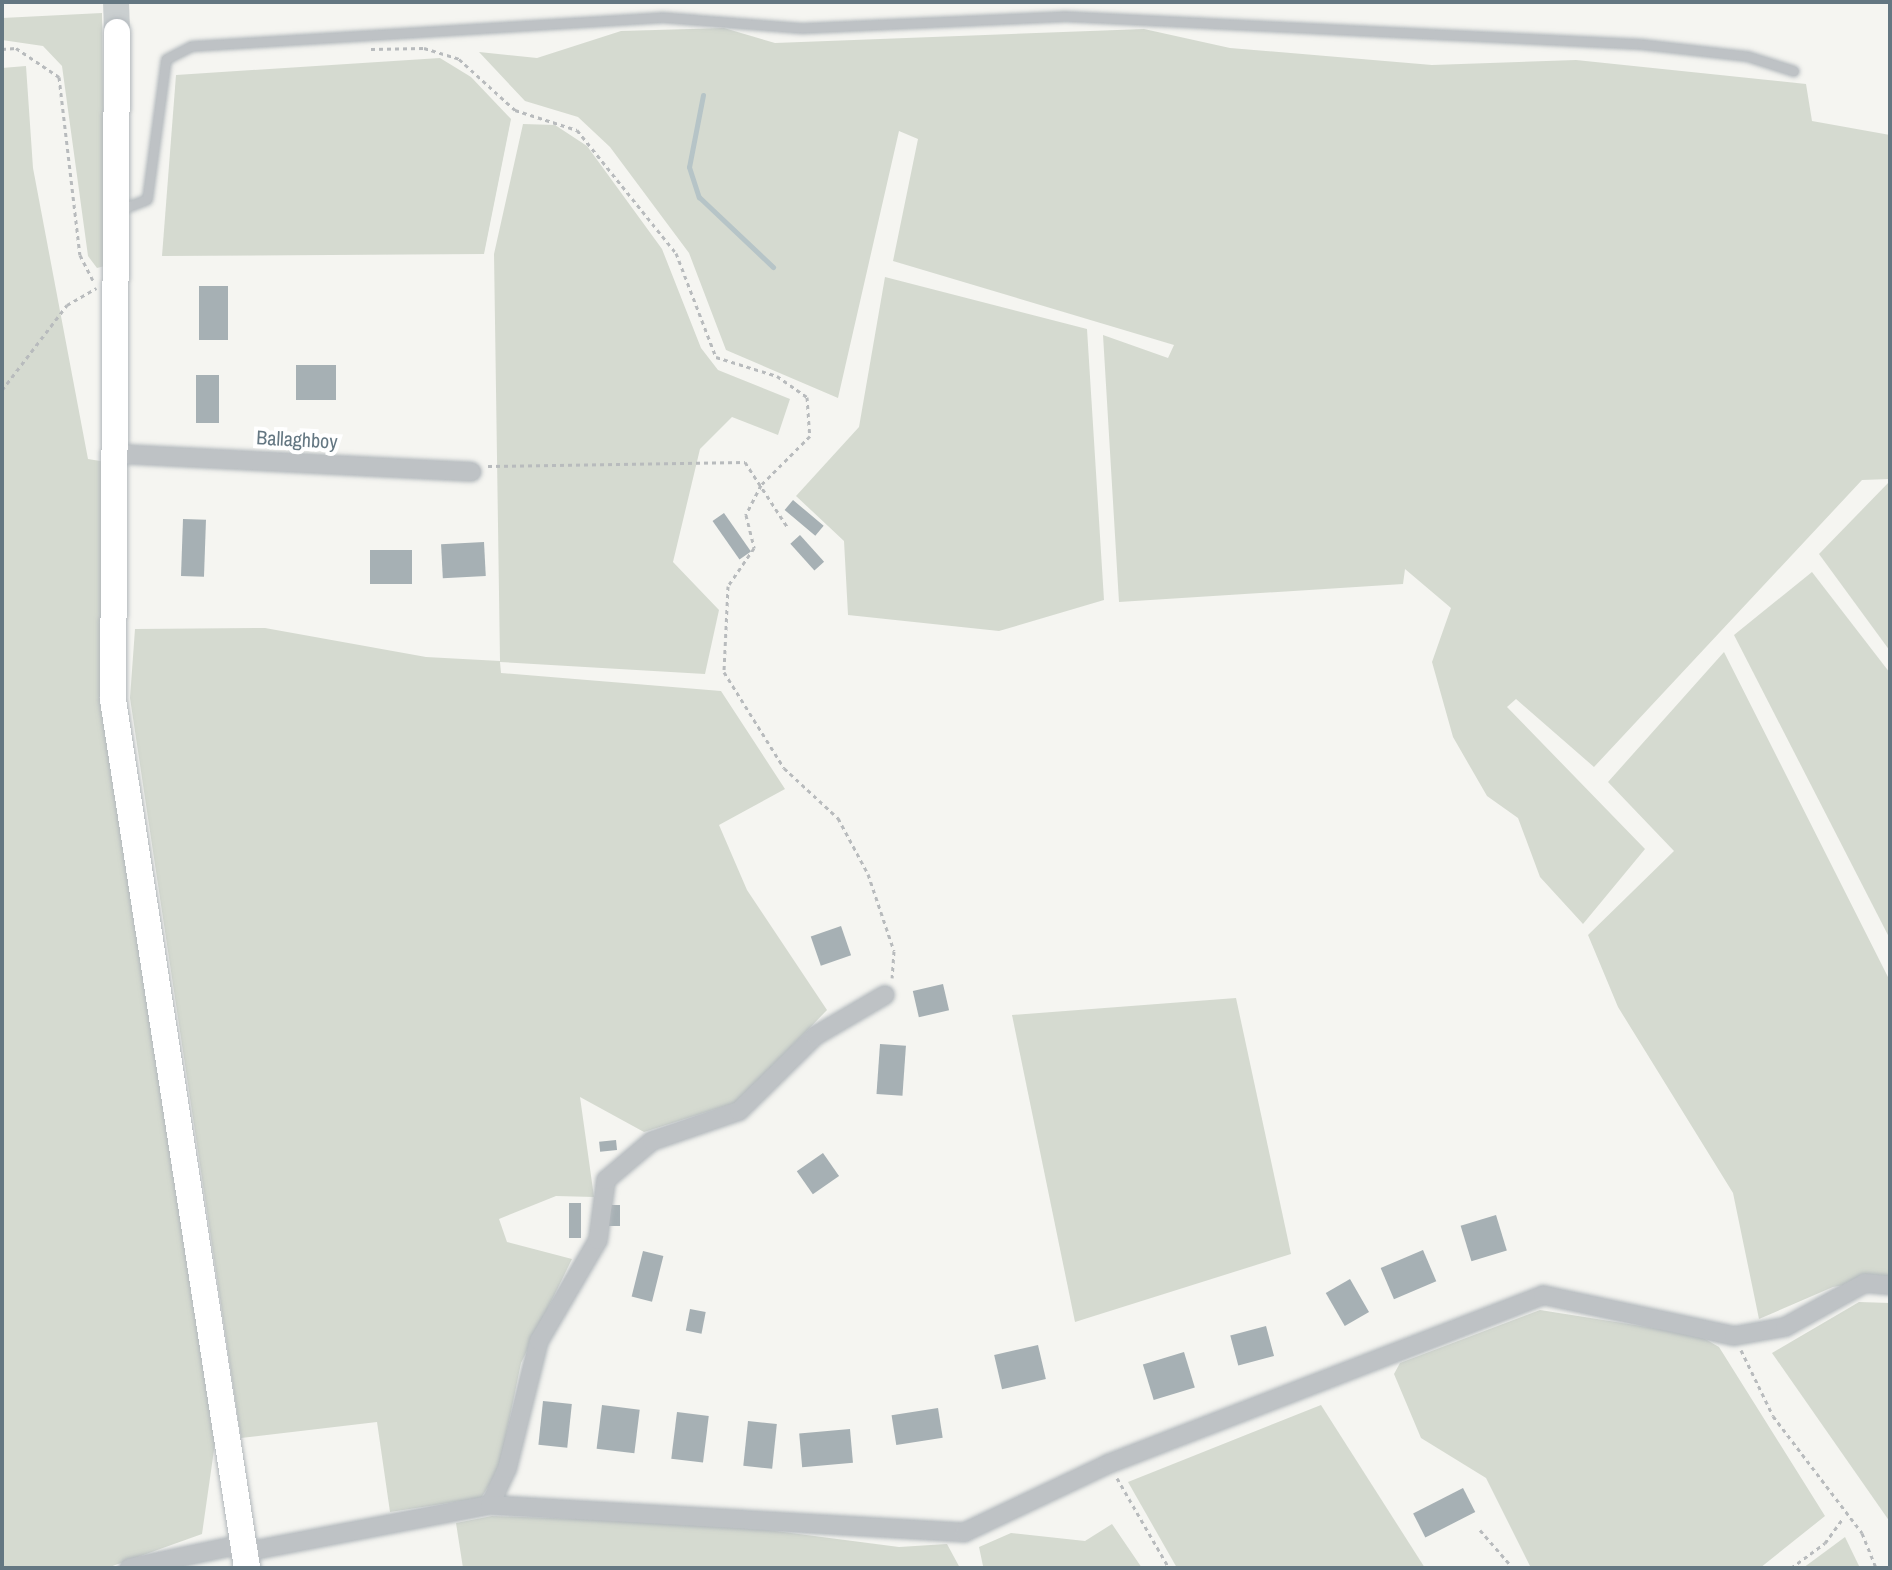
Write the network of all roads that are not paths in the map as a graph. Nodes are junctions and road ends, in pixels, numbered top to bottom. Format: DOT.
graph roads {
  1 [pos="117,32"];
  2 [pos="1794,71"];
  3 [pos="119,210"];
  4 [pos="119,454"];
  5 [pos="472,472"];
  6 [pos="885,995"];
  7 [pos="1890,1285"];
  8 [pos="490,1505"];
  9 [pos="245,1555"];
  10 [pos="129,1568"];
  1 -- 3 [label="main road"];
  2 -- 3 [label="lane"];
  3 -- 4 [label="main road"];
  4 -- 5 [label="street, Ballaghboy"];
  4 -- 9 [label="main road"];
  6 -- 8 [label="street"];
  7 -- 8 [label="street"];
  8 -- 9 [label="street"];
  9 -- 10 [label="street"];
}
